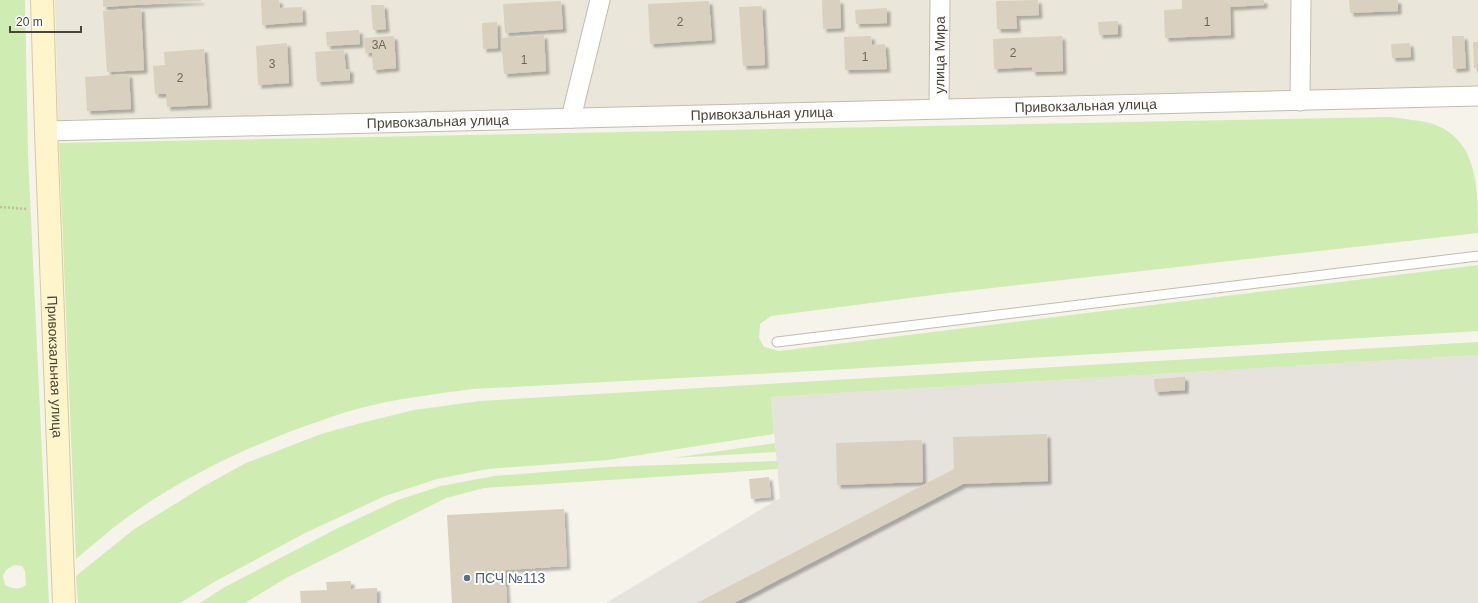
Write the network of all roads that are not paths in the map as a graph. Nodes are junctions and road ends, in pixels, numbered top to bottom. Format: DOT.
graph roads {
  1 [pos="42,0"];
  2 [pos="600,0"];
  3 [pos="940,0"];
  4 [pos="1302,0"];
  5 [pos="1478,96"];
  6 [pos="1300,101"];
  7 [pos="939,109"];
  8 [pos="571,118"];
  9 [pos="46,131"];
  10 [pos="1478,256"];
  11 [pos="776,342"];
  12 [pos="64,603"];
  1 -- 9 [label="main road, Привокзальная улица"];
  2 -- 8 [label="street"];
  3 -- 7 [label="street, улица Мира"];
  4 -- 6 [label="street"];
  5 -- 6 [label="street, Привокзальная улица"];
  6 -- 7 [label="street, Привокзальная улица"];
  7 -- 8 [label="street, Привокзальная улица"];
  8 -- 9 [label="street, Привокзальная улица"];
  9 -- 12 [label="main road, Привокзальная улица"];
  10 -- 11 [label="lane"];
}
